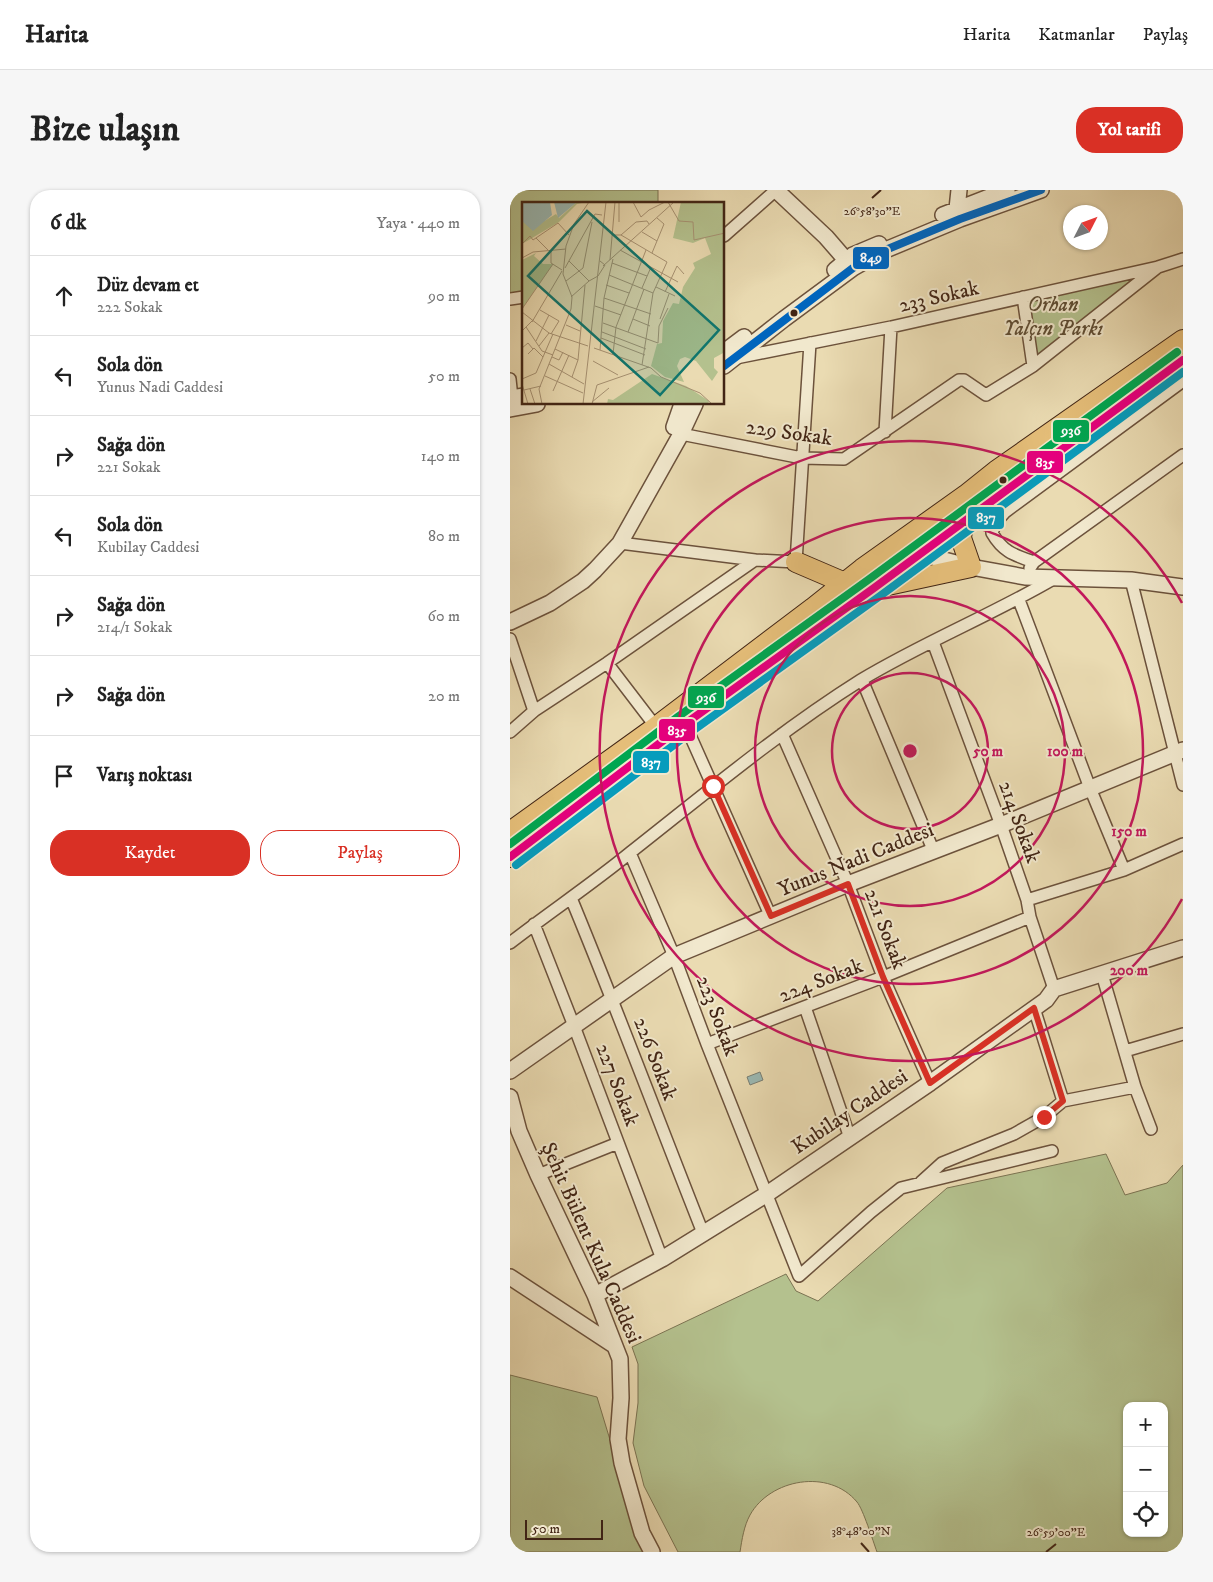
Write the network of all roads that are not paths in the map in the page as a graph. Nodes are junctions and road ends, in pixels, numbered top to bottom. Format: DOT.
graph roads {
  1 [pos="776,190"];
  2 [pos="787,190"];
  3 [pos="959,190"];
  4 [pos="1007,190"];
  5 [pos="1041,190"];
  6 [pos="956,209"];
  7 [pos="725,235"];
  8 [pos="1183,259"];
  9 [pos="853,262"];
  10 [pos="1158,267"];
  11 [pos="1023,296"];
  12 [pos="891,327"];
  13 [pos="1183,340"];
  14 [pos="810,343"];
  15 [pos="726,359"];
  16 [pos="1183,360"];
  17 [pos="1033,366"];
  18 [pos="510,380"];
  19 [pos="1183,381"];
  20 [pos="514,400"];
  21 [pos="672,405"];
  22 [pos="682,405"];
  23 [pos="694,405"];
  24 [pos="677,432"];
  25 [pos="885,432"];
  26 [pos="802,458"];
  27 [pos="1181,460"];
  28 [pos="963,522"];
  29 [pos="616,541"];
  30 [pos="896,545"];
  31 [pos="921,554"];
  32 [pos="755,560"];
  33 [pos="796,562"];
  34 [pos="1034,562"];
  35 [pos="971,567"];
  36 [pos="862,569"];
  37 [pos="1024,577"];
  38 [pos="1056,578"];
  39 [pos="1131,580"];
  40 [pos="845,583"];
  41 [pos="1183,587"];
  42 [pos="874,588"];
  43 [pos="1019,600"];
  44 [pos="813,608"];
  45 [pos="510,614"];
  46 [pos="510,622"];
  47 [pos="510,638"];
  48 [pos="932,642"];
  49 [pos="607,663"];
  50 [pos="862,680"];
  51 [pos="534,711"];
  52 [pos="685,724"];
  53 [pos="656,727"];
  54 [pos="510,732"];
  55 [pos="782,734"];
  56 [pos="1179,751"];
  57 [pos="713,786"];
  58 [pos="1183,786"];
  59 [pos="1090,788"];
  60 [pos="1001,825"];
  61 [pos="510,832"];
  62 [pos="1183,844"];
  63 [pos="934,852"];
  64 [pos="630,853"];
  65 [pos="510,857"];
  66 [pos="1124,870"];
  67 [pos="848,884"];
  68 [pos="571,898"];
  69 [pos="1027,900"];
  70 [pos="771,916"];
  71 [pos="1030,917"];
  72 [pos="534,924"];
  73 [pos="510,943"];
  74 [pos="1183,948"];
  75 [pos="674,956"];
  76 [pos="1102,974"];
  77 [pos="883,977"];
  78 [pos="1054,989"];
  79 [pos="613,1000"];
  80 [pos="805,1007"];
  81 [pos="1034,1008"];
  82 [pos="574,1026"];
  83 [pos="1183,1034"];
  84 [pos="707,1044"];
  85 [pos="1125,1051"];
  86 [pos="510,1071"];
  87 [pos="930,1083"];
  88 [pos="1135,1087"];
  89 [pos="510,1098"];
  90 [pos="1063,1101"];
  91 [pos="1151,1129"];
  92 [pos="514,1133"];
  93 [pos="850,1138"];
  94 [pos="618,1143"];
  95 [pos="1052,1151"];
  96 [pos="538,1175"];
  97 [pos="920,1184"];
  98 [pos="767,1194"];
  99 [pos="703,1233"];
  100 [pos="662,1259"];
  101 [pos="510,1277"];
  102 [pos="595,1295"];
  103 [pos="615,1346"];
  104 [pos="652,1552"];
  1 -- 7 [label="street"];
  1 -- 9 [label="street"];
  2 -- 9 [label="street"];
  3 -- 6 [label="street"];
  4 -- 6 [label="street"];
  5 -- 9 [label="street"];
  6 -- 9 [label="street"];
  8 -- 10 [label="street, 233 Sokak"];
  9 -- 15 [label="street"];
  10 -- 11 [label="street, 233 Sokak"];
  10 -- 17 [label="street"];
  11 -- 12 [label="street, 233 Sokak"];
  11 -- 17 [label="street"];
  12 -- 14 [label="street, 233 Sokak"];
  12 -- 25 [label="street"];
  13 -- 30 [label="highway"];
  14 -- 15 [label="street, 233 Sokak"];
  14 -- 26 [label="street"];
  16 -- 28 [label="highway"];
  17 -- 25 [label="street, 229 Sokak"];
  18 -- 20 [label="street"];
  19 -- 34 [label="street"];
  21 -- 24 [label="street"];
  22 -- 24 [label="street"];
  23 -- 24 [label="street"];
  24 -- 26 [label="street, 229 Sokak"];
  24 -- 29 [label="street"];
  25 -- 26 [label="street, 229 Sokak"];
  26 -- 33 [label="street"];
  27 -- 34 [label="street"];
  28 -- 31 [label="highway"];
  28 -- 35 [label="highway"];
  29 -- 32 [label="street"];
  29 -- 45 [label="street"];
  29 -- 46 [label="street"];
  30 -- 31 [label="highway"];
  30 -- 36 [label="highway"];
  31 -- 35 [label="street"];
  31 -- 42 [label="highway"];
  32 -- 33 [label="street"];
  32 -- 49 [label="street"];
  33 -- 36 [label="highway"];
  33 -- 40 [label="highway"];
  33 -- 44 [label="highway"];
  34 -- 37 [label="street"];
  35 -- 37 [label="street"];
  35 -- 42 [label="highway"];
  36 -- 40 [label="highway"];
  37 -- 38 [label="street"];
  38 -- 39 [label="street"];
  38 -- 43 [label="street"];
  39 -- 41 [label="street"];
  39 -- 56 [label="street"];
  40 -- 42 [label="highway"];
  40 -- 44 [label="highway"];
  42 -- 52 [label="highway"];
  43 -- 48 [label="street"];
  43 -- 59 [label="street"];
  44 -- 53 [label="highway"];
  47 -- 51 [label="street"];
  48 -- 50 [label="street"];
  48 -- 60 [label="street, 214 Sokak"];
  49 -- 51 [label="street"];
  49 -- 53 [label="street"];
  50 -- 55 [label="street"];
  50 -- 63 [label="street"];
  51 -- 54 [label="street"];
  52 -- 57 [label="street"];
  52 -- 65 [label="highway"];
  53 -- 61 [label="highway"];
  55 -- 57 [label="street"];
  55 -- 67 [label="street, 221 Sokak"];
  56 -- 58 [label="street"];
  56 -- 59 [label="street, Yunus Nadi Caddesi"];
  57 -- 64 [label="street"];
  57 -- 70 [label="street"];
  59 -- 60 [label="street, Yunus Nadi Caddesi"];
  59 -- 66 [label="street"];
  60 -- 63 [label="street, Yunus Nadi Caddesi"];
  60 -- 69 [label="street, 214 Sokak"];
  62 -- 66 [label="street"];
  63 -- 67 [label="street, Yunus Nadi Caddesi"];
  64 -- 68 [label="street"];
  64 -- 75 [label="street, 223 Sokak"];
  66 -- 69 [label="street"];
  67 -- 70 [label="street, Yunus Nadi Caddesi"];
  67 -- 77 [label="street, 221 Sokak"];
  68 -- 72 [label="street"];
  68 -- 79 [label="street, 226 Sokak"];
  69 -- 71 [label="street, 214 Sokak"];
  70 -- 75 [label="street, Yunus Nadi Caddesi"];
  71 -- 77 [label="street, 224 Sokak"];
  71 -- 78 [label="street, 214 Sokak"];
  72 -- 73 [label="street"];
  72 -- 82 [label="street, 227 Sokak"];
  74 -- 76 [label="street, Kubilay Caddesi"];
  75 -- 79 [label="street, Yunus Nadi Caddesi"];
  75 -- 84 [label="street, 223 Sokak"];
  76 -- 78 [label="street, Kubilay Caddesi"];
  76 -- 85 [label="street"];
  77 -- 80 [label="street, 224 Sokak"];
  77 -- 87 [label="street, 221 Sokak"];
  78 -- 81 [label="street, Kubilay Caddesi"];
  79 -- 82 [label="street, Yunus Nadi Caddesi"];
  79 -- 99 [label="street, 226 Sokak"];
  80 -- 84 [label="street, 224 Sokak"];
  80 -- 93 [label="street"];
  81 -- 87 [label="street, Kubilay Caddesi"];
  81 -- 90 [label="street"];
  82 -- 86 [label="street, Yunus Nadi Caddesi"];
  82 -- 94 [label="street, 227 Sokak"];
  83 -- 85 [label="street"];
  84 -- 98 [label="street, 223 Sokak"];
  85 -- 88 [label="street"];
  87 -- 93 [label="street, Kubilay Caddesi"];
  88 -- 90 [label="street"];
  88 -- 91 [label="street"];
  89 -- 92 [label="street, Şehit Bülent Kula Caddesi"];
  90 -- 97 [label="street"];
  92 -- 96 [label="street, Şehit Bülent Kula Caddesi"];
  93 -- 98 [label="street, Kubilay Caddesi"];
  94 -- 96 [label="street"];
  94 -- 100 [label="street, 227 Sokak"];
  95 -- 97 [label="street"];
  96 -- 102 [label="street, Şehit Bülent Kula Caddesi"];
  97 -- 98 [label="street, 223 Sokak"];
  98 -- 99 [label="street, Kubilay Caddesi"];
  99 -- 100 [label="street, Kubilay Caddesi"];
  100 -- 102 [label="street, Kubilay Caddesi"];
  101 -- 103 [label="street"];
  102 -- 103 [label="street, Şehit Bülent Kula Caddesi"];
  103 -- 104 [label="street, Şehit Bülent Kula Caddesi"];
}
